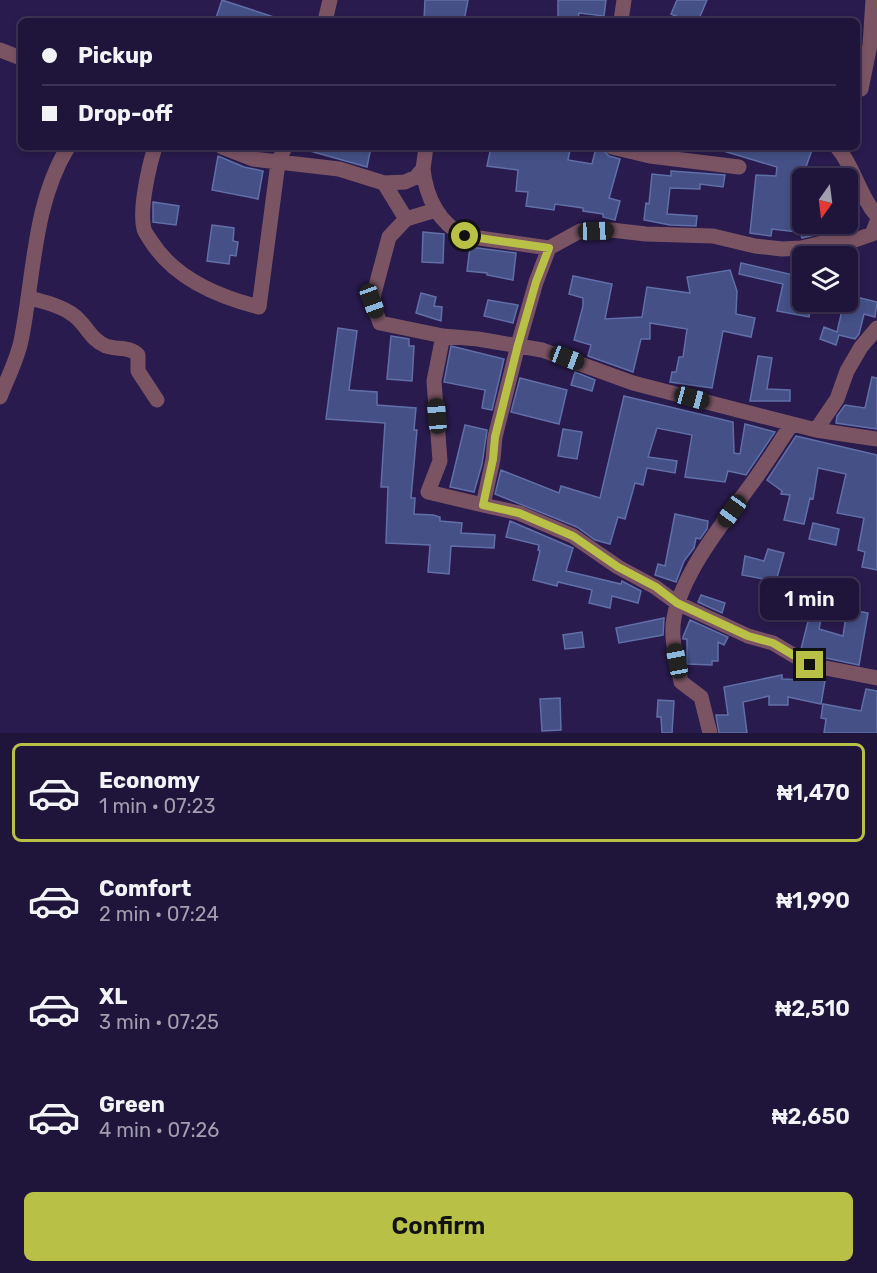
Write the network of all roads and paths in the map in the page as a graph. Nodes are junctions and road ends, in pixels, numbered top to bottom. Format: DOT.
graph roads {
  1 [pos="330,0"];
  2 [pos="624,0"];
  3 [pos="873,0"];
  4 [pos="326,18"];
  5 [pos="621,18"];
  6 [pos="0,50"];
  7 [pos="18,57"];
  8 [pos="860,89"];
  9 [pos="67,150"];
  10 [pos="154,150"];
  11 [pos="230,150"];
  12 [pos="284,150"];
  13 [pos="426,150"];
  14 [pos="839,150"];
  15 [pos="649,152"];
  16 [pos="278,163"];
  17 [pos="739,167"];
  18 [pos="423,169"];
  19 [pos="384,183"];
  20 [pos="436,210"];
  21 [pos="877,216"];
  22 [pos="406,219"];
  23 [pos="877,222"];
  24 [pos="549,248"];
  25 [pos="28,298"];
  26 [pos="877,328"];
  27 [pos="443,336"];
  28 [pos="518,345"];
  29 [pos="0,397"];
  30 [pos="157,400"];
  31 [pos="791,424"];
  32 [pos="816,430"];
  33 [pos="877,439"];
  34 [pos="483,505"];
  35 [pos="677,603"];
  36 [pos="877,678"];
  37 [pos="710,733"];
  1 -- 4 [label="street"];
  2 -- 5 [label="street"];
  3 -- 8 [label="street"];
  6 -- 7 [label="street"];
  9 -- 25 [label="street"];
  10 -- 16 [label="street"];
  11 -- 16 [label="street"];
  12 -- 16 [label="street"];
  13 -- 18 [label="street"];
  14 -- 21 [label="street"];
  15 -- 17 [label="street"];
  16 -- 19 [label="street"];
  18 -- 19 [label="street"];
  18 -- 20 [label="street"];
  19 -- 22 [label="street"];
  20 -- 22 [label="street"];
  20 -- 24 [label="street"];
  22 -- 27 [label="street"];
  23 -- 24 [label="street"];
  24 -- 28 [label="street"];
  25 -- 29 [label="street"];
  25 -- 30 [label="street"];
  26 -- 32 [label="street"];
  27 -- 28 [label="street"];
  27 -- 34 [label="street"];
  28 -- 31 [label="street"];
  28 -- 34 [label="street"];
  31 -- 32 [label="street"];
  31 -- 35 [label="street"];
  32 -- 33 [label="street"];
  34 -- 35 [label="street"];
  35 -- 36 [label="street"];
  35 -- 37 [label="street"];
}
